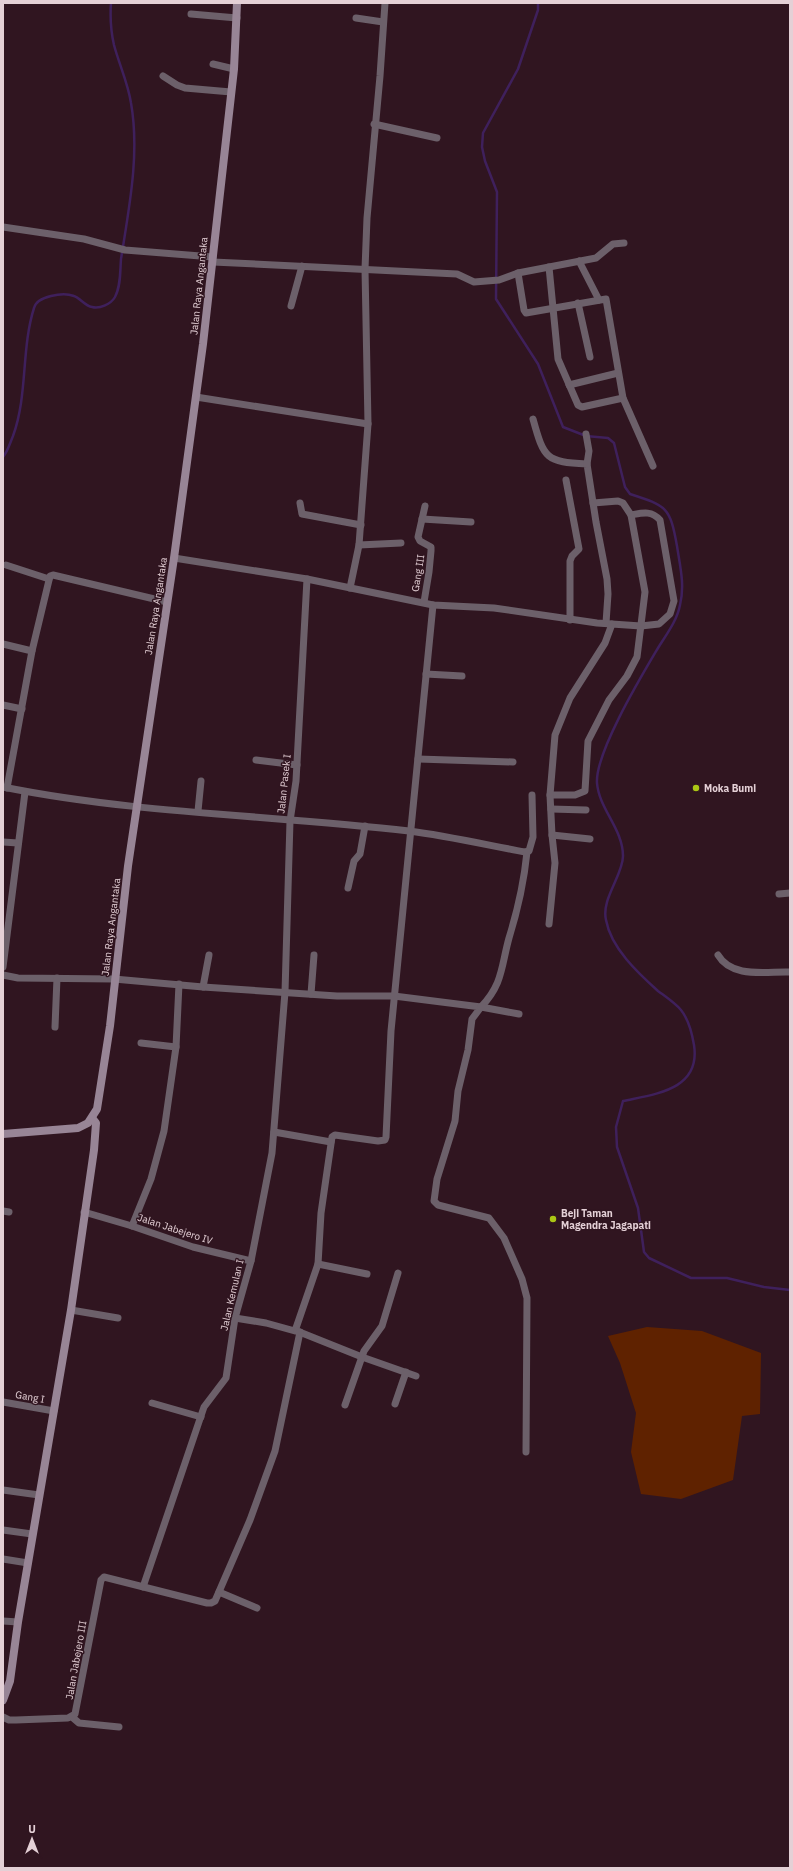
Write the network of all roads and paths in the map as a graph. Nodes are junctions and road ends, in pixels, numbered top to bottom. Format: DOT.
graph roads {
  1 [pos="237,3"];
  2 [pos="385,3"];
  3 [pos="191,14"];
  4 [pos="236,18"];
  5 [pos="356,18"];
  6 [pos="384,22"];
  7 [pos="213,64"];
  8 [pos="234,69"];
  9 [pos="163,76"];
  10 [pos="232,92"];
  11 [pos="374,124"];
  12 [pos="437,138"];
  13 [pos="3,227"];
  14 [pos="624,243"];
  15 [pos="213,259"];
  16 [pos="579,261"];
  17 [pos="302,266"];
  18 [pos="549,267"];
  19 [pos="365,269"];
  20 [pos="518,273"];
  21 [pos="599,300"];
  22 [pos="578,303"];
  23 [pos="291,306"];
  24 [pos="554,309"];
  25 [pos="590,357"];
  26 [pos="618,373"];
  27 [pos="570,385"];
  28 [pos="196,397"];
  29 [pos="623,398"];
  30 [pos="533,419"];
  31 [pos="368,424"];
  32 [pos="586,434"];
  33 [pos="587,464"];
  34 [pos="653,466"];
  35 [pos="566,480"];
  36 [pos="300,503"];
  37 [pos="593,503"];
  38 [pos="425,506"];
  39 [pos="631,515"];
  40 [pos="422,519"];
  41 [pos="471,522"];
  42 [pos="361,525"];
  43 [pos="401,543"];
  44 [pos="359,545"];
  45 [pos="174,558"];
  46 [pos="6,565"];
  47 [pos="49,579"];
  48 [pos="307,579"];
  49 [pos="350,588"];
  50 [pos="167,602"];
  51 [pos="424,602"];
  52 [pos="433,604"];
  53 [pos="570,620"];
  54 [pos="609,623"];
  55 [pos="641,626"];
  56 [pos="3,644"];
  57 [pos="32,651"];
  58 [pos="426,674"];
  59 [pos="462,676"];
  60 [pos="3,705"];
  61 [pos="22,709"];
  62 [pos="418,758"];
  63 [pos="256,760"];
  64 [pos="513,762"];
  65 [pos="297,765"];
  66 [pos="201,781"];
  67 [pos="5,787"];
  68 [pos="25,792"];
  69 [pos="532,795"];
  70 [pos="550,795"];
  71 [pos="137,808"];
  72 [pos="551,809"];
  73 [pos="586,810"];
  74 [pos="198,811"];
  75 [pos="290,821"];
  76 [pos="365,826"];
  77 [pos="411,831"];
  78 [pos="552,835"];
  79 [pos="590,840"];
  80 [pos="3,842"];
  81 [pos="18,843"];
  82 [pos="527,852"];
  83 [pos="348,888"];
  84 [pos="790,893"];
  85 [pos="779,894"];
  86 [pos="549,924"];
  87 [pos="209,955"];
  88 [pos="314,955"];
  89 [pos="718,955"];
  90 [pos="3,967"];
  91 [pos="790,972"];
  92 [pos="3,975"];
  93 [pos="56,978"];
  94 [pos="114,979"];
  95 [pos="179,984"];
  96 [pos="203,987"];
  97 [pos="285,992"];
  98 [pos="311,994"];
  99 [pos="394,996"];
  100 [pos="481,1007"];
  101 [pos="519,1014"];
  102 [pos="55,1027"];
  103 [pos="141,1043"];
  104 [pos="176,1047"];
  105 [pos="92,1118"];
  106 [pos="274,1132"];
  107 [pos="3,1134"];
  108 [pos="331,1142"];
  109 [pos="84,1212"];
  110 [pos="132,1226"];
  111 [pos="250,1261"];
  112 [pos="318,1264"];
  113 [pos="398,1273"];
  114 [pos="368,1274"];
  115 [pos="71,1310"];
  116 [pos="118,1318"];
  117 [pos="235,1318"];
  118 [pos="298,1332"];
  119 [pos="362,1357"];
  120 [pos="406,1372"];
  121 [pos="416,1376"];
  122 [pos="3,1402"];
  123 [pos="152,1403"];
  124 [pos="395,1404"];
  125 [pos="345,1405"];
  126 [pos="54,1411"];
  127 [pos="201,1417"];
  128 [pos="526,1452"];
  129 [pos="3,1490"];
  130 [pos="39,1495"];
  131 [pos="3,1530"];
  132 [pos="32,1534"];
  133 [pos="3,1559"];
  134 [pos="28,1563"];
  135 [pos="143,1587"];
  136 [pos="219,1592"];
  137 [pos="257,1608"];
  138 [pos="3,1621"];
  139 [pos="18,1622"];
  140 [pos="3,1700"];
  141 [pos="3,1717"];
  142 [pos="72,1717"];
  143 [pos="119,1727"];
  1 -- 4 [label="main road, Jalan Raya Angantaka"];
  2 -- 6 [label="street"];
  3 -- 4 [label="street"];
  4 -- 8 [label="main road, Jalan Raya Angantaka"];
  5 -- 6 [label="street"];
  6 -- 11 [label="street"];
  7 -- 8 [label="street"];
  8 -- 10 [label="main road, Jalan Raya Angantaka"];
  9 -- 10 [label="street"];
  10 -- 15 [label="main road, Jalan Raya Angantaka"];
  11 -- 12 [label="street"];
  11 -- 19 [label="street"];
  13 -- 15 [label="street"];
  14 -- 16 [label="street"];
  15 -- 17 [label="street"];
  15 -- 28 [label="main road, Jalan Raya Angantaka"];
  16 -- 18 [label="street"];
  16 -- 21 [label="street"];
  17 -- 19 [label="street"];
  17 -- 23 [label="street"];
  18 -- 20 [label="street"];
  18 -- 24 [label="street"];
  19 -- 20 [label="street"];
  19 -- 31 [label="street"];
  20 -- 24 [label="street"];
  21 -- 22 [label="street"];
  21 -- 26 [label="street"];
  22 -- 24 [label="street"];
  22 -- 25 [label="street"];
  24 -- 27 [label="street"];
  26 -- 27 [label="street"];
  26 -- 29 [label="street"];
  27 -- 29 [label="street"];
  28 -- 31 [label="street"];
  28 -- 45 [label="main road, Jalan Raya Angantaka"];
  29 -- 34 [label="street"];
  30 -- 33 [label="street"];
  31 -- 42 [label="street"];
  32 -- 33 [label="street"];
  33 -- 37 [label="street"];
  35 -- 53 [label="street"];
  36 -- 42 [label="street"];
  37 -- 39 [label="street"];
  37 -- 54 [label="street"];
  38 -- 40 [label="street"];
  39 -- 55 [label="street"];
  39 -- 55 [label="street"];
  40 -- 41 [label="street"];
  40 -- 51 [label="street, Gang III"];
  42 -- 44 [label="street"];
  43 -- 44 [label="street"];
  44 -- 49 [label="street"];
  45 -- 48 [label="street"];
  45 -- 50 [label="main road, Jalan Raya Angantaka"];
  46 -- 47 [label="street"];
  47 -- 50 [label="street"];
  47 -- 57 [label="street"];
  48 -- 49 [label="street"];
  48 -- 65 [label="street, Jalan Pasek I"];
  49 -- 51 [label="street"];
  50 -- 71 [label="main road, Jalan Raya Angantaka"];
  51 -- 52 [label="street"];
  52 -- 53 [label="street"];
  52 -- 58 [label="street"];
  53 -- 54 [label="street"];
  54 -- 55 [label="street"];
  54 -- 70 [label="street"];
  55 -- 70 [label="street"];
  56 -- 57 [label="street"];
  57 -- 61 [label="street"];
  58 -- 59 [label="street"];
  58 -- 62 [label="street"];
  60 -- 61 [label="street"];
  61 -- 67 [label="street"];
  62 -- 64 [label="street"];
  62 -- 77 [label="street"];
  63 -- 65 [label="street"];
  65 -- 75 [label="street, Jalan Pasek I"];
  66 -- 74 [label="street"];
  67 -- 68 [label="street"];
  68 -- 71 [label="street"];
  68 -- 81 [label="street"];
  69 -- 82 [label="street"];
  70 -- 72 [label="street"];
  71 -- 74 [label="street"];
  71 -- 94 [label="main road, Jalan Raya Angantaka"];
  72 -- 73 [label="street"];
  72 -- 78 [label="street"];
  74 -- 75 [label="street"];
  75 -- 76 [label="street"];
  75 -- 97 [label="street, Jalan Pasek I"];
  76 -- 77 [label="street"];
  76 -- 83 [label="street"];
  77 -- 82 [label="street"];
  77 -- 99 [label="street"];
  78 -- 79 [label="street"];
  78 -- 86 [label="street"];
  80 -- 81 [label="street"];
  81 -- 90 [label="street"];
  82 -- 100 [label="street"];
  84 -- 85 [label="street"];
  87 -- 96 [label="street"];
  88 -- 98 [label="street"];
  89 -- 91 [label="street"];
  92 -- 93 [label="street"];
  93 -- 94 [label="street"];
  93 -- 102 [label="street"];
  94 -- 95 [label="street"];
  94 -- 105 [label="main road, Jalan Raya Angantaka"];
  95 -- 96 [label="street"];
  95 -- 104 [label="street"];
  96 -- 97 [label="street"];
  97 -- 98 [label="street"];
  97 -- 106 [label="street, Jalan Kemulan I"];
  98 -- 99 [label="street"];
  99 -- 100 [label="street"];
  99 -- 108 [label="street"];
  100 -- 101 [label="street"];
  100 -- 128 [label="street"];
  103 -- 104 [label="street"];
  104 -- 110 [label="street"];
  105 -- 107 [label="main road"];
  105 -- 109 [label="main road"];
  106 -- 108 [label="street"];
  106 -- 111 [label="street, Jalan Kemulan I"];
  108 -- 112 [label="street"];
  109 -- 110 [label="street, Jalan Jabejero IV"];
  109 -- 115 [label="main road"];
  110 -- 111 [label="street, Jalan Jabejero IV"];
  111 -- 117 [label="street, Jalan Kemulan I"];
  112 -- 114 [label="street"];
  112 -- 118 [label="street"];
  113 -- 119 [label="street"];
  115 -- 116 [label="street"];
  115 -- 126 [label="main road"];
  117 -- 118 [label="street"];
  117 -- 127 [label="street, Jalan Kemulan I"];
  118 -- 119 [label="street"];
  118 -- 136 [label="street"];
  119 -- 120 [label="street"];
  119 -- 125 [label="street"];
  120 -- 121 [label="street"];
  120 -- 124 [label="street"];
  122 -- 126 [label="street, Gang I"];
  123 -- 127 [label="street"];
  126 -- 130 [label="main road"];
  127 -- 135 [label="street, Jalan Kemulan I"];
  129 -- 130 [label="street"];
  130 -- 132 [label="main road"];
  131 -- 132 [label="street"];
  132 -- 134 [label="main road"];
  133 -- 134 [label="street"];
  134 -- 139 [label="main road"];
  135 -- 136 [label="street"];
  135 -- 142 [label="street, Jalan Jabejero III"];
  136 -- 137 [label="street"];
  138 -- 139 [label="street"];
  139 -- 140 [label="main road"];
  141 -- 142 [label="street"];
  142 -- 143 [label="street"];
}
